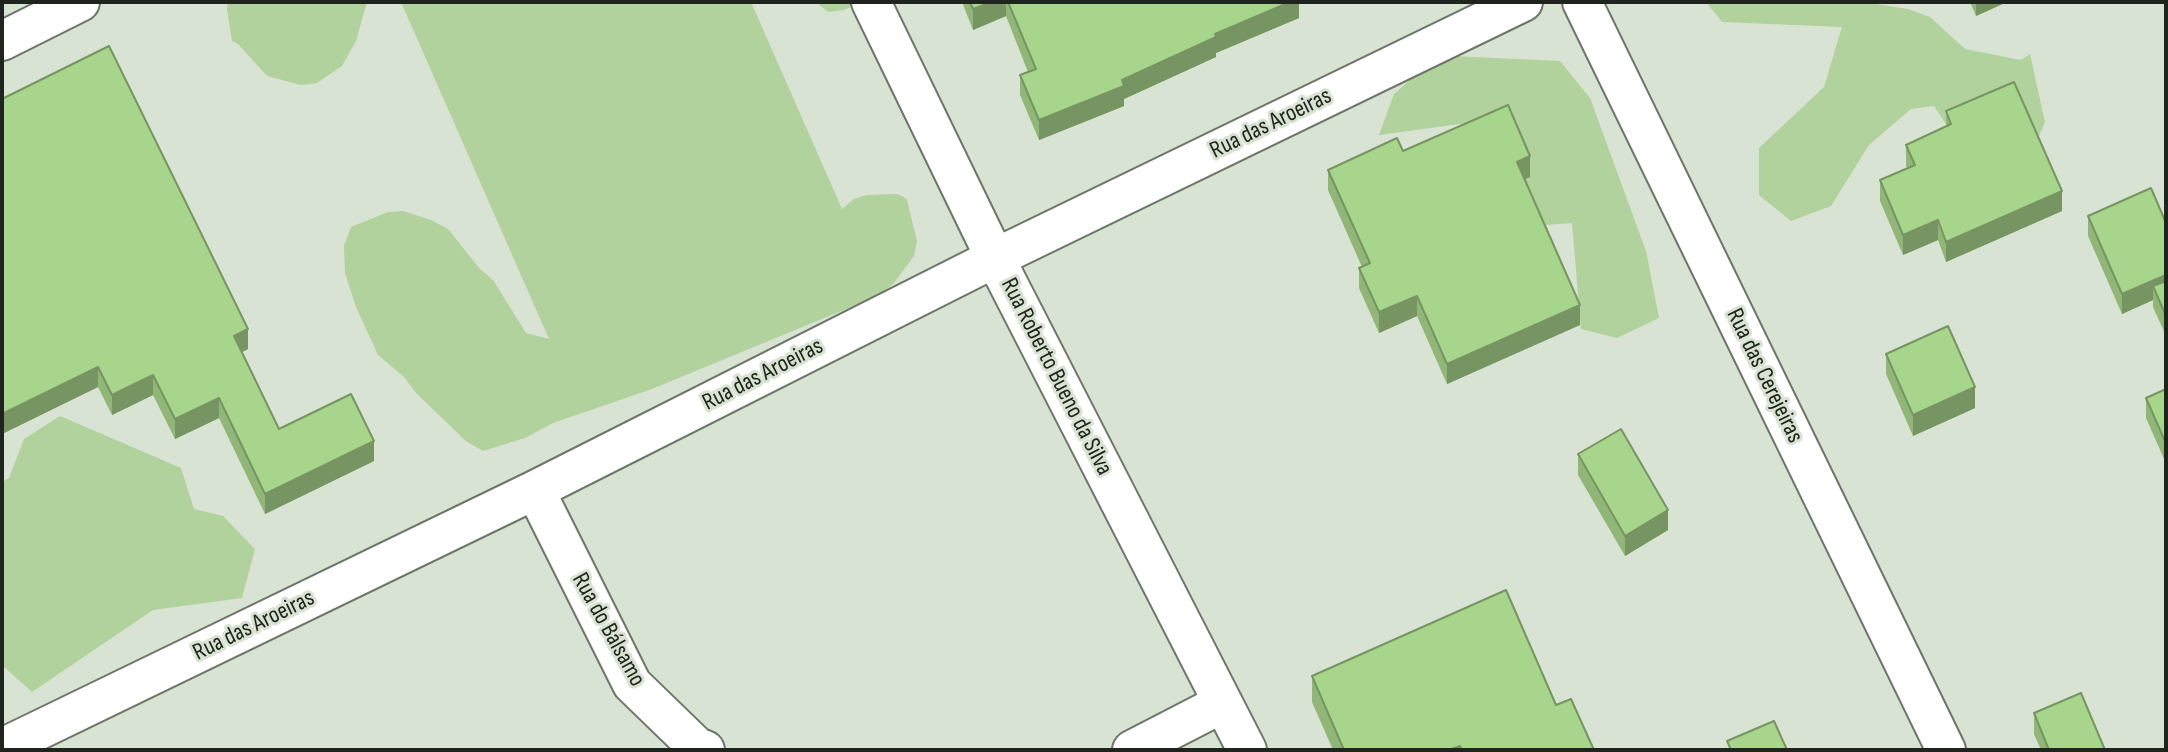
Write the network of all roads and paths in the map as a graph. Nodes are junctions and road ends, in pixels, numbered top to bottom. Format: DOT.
graph roads {
  1 [pos="80,2"];
  2 [pos="870,2"];
  3 [pos="1523,2"];
  4 [pos="1582,2"];
  5 [pos="2,41"];
  6 [pos="995,257"];
  7 [pos="536,490"];
  8 [pos="1223,703"];
  9 [pos="2,748"];
  10 [pos="705,750"];
  11 [pos="1132,750"];
  12 [pos="1247,750"];
  13 [pos="1947,750"];
  1 -- 5 [label="street"];
  2 -- 6 [label="street, Rua Roberto Bueno da Silva"];
  3 -- 6 [label="street, Rua das Aroeiras"];
  4 -- 13 [label="street, Rua das Cerejeiras"];
  6 -- 7 [label="street, Rua das Aroeiras"];
  6 -- 8 [label="street, Rua Roberto Bueno da Silva"];
  7 -- 9 [label="street, Rua das Aroeiras"];
  7 -- 10 [label="street, Rua do Bálsamo"];
  8 -- 11 [label="street"];
  8 -- 12 [label="street, Rua Roberto Bueno da Silva"];
}
